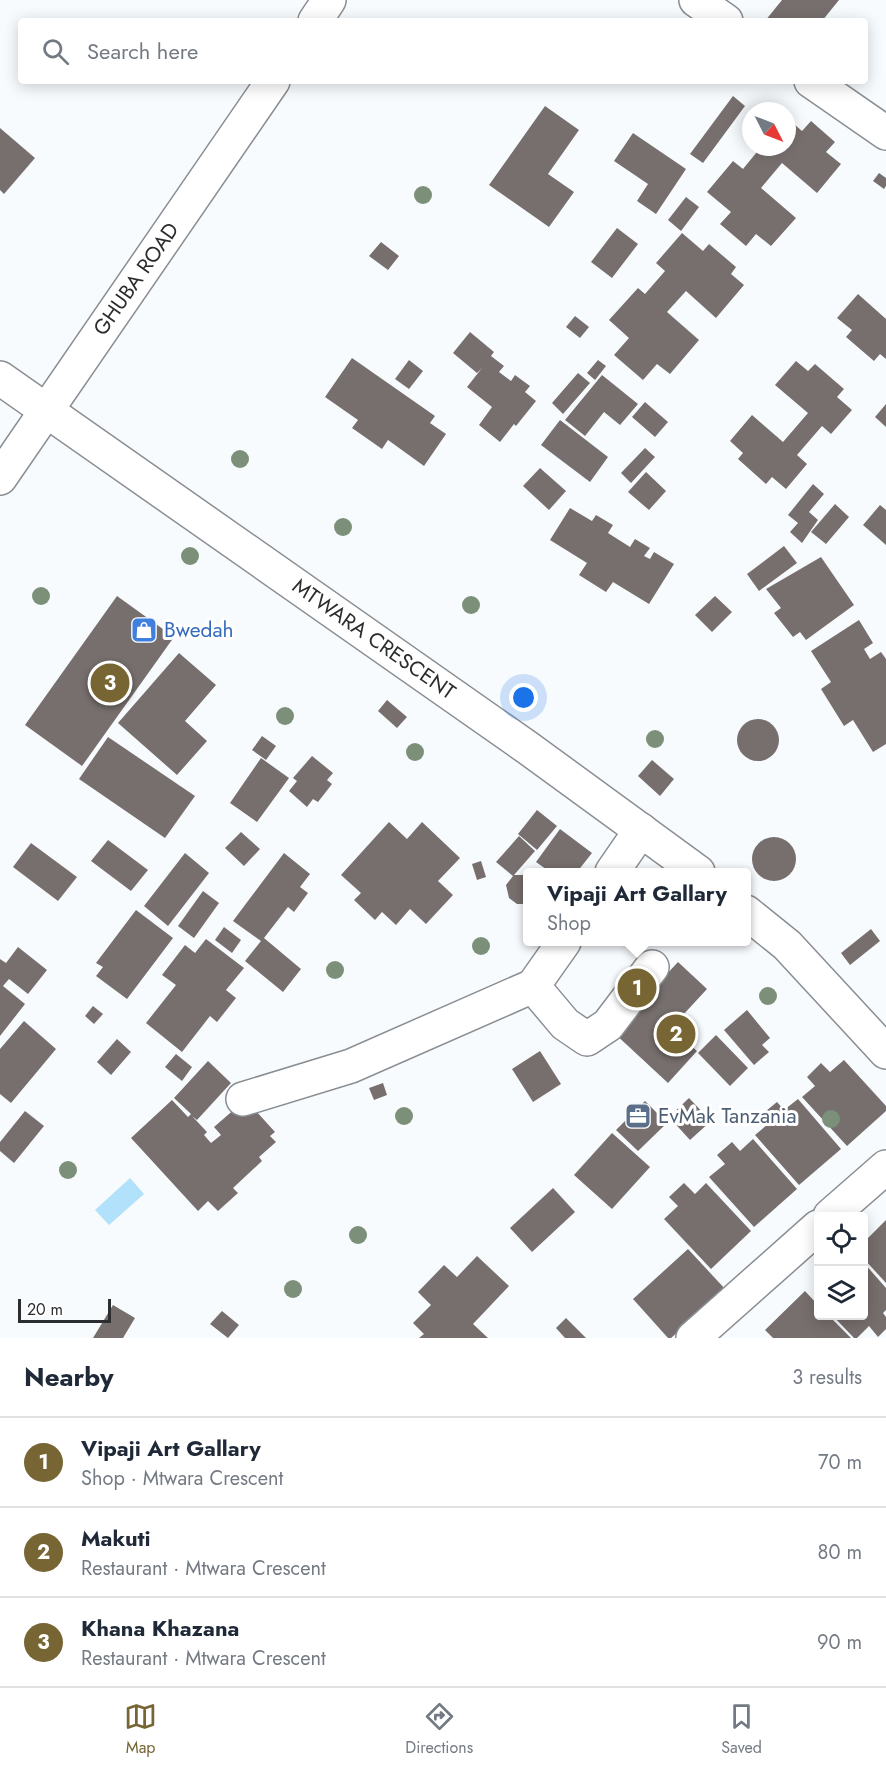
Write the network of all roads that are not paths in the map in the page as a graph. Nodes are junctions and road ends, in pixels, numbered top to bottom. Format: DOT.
graph roads {
  1 [pos="329,0"];
  2 [pos="696,0"];
  3 [pos="317,18"];
  4 [pos="722,18"];
  5 [pos="271,84"];
  6 [pos="816,84"];
  7 [pos="886,133"];
  8 [pos="0,378"];
  9 [pos="46,409"];
  10 [pos="0,478"];
  11 [pos="641,830"];
  12 [pos="615,868"];
  13 [pos="691,868"];
  14 [pos="751,915"];
  15 [pos="561,946"];
  16 [pos="652,967"];
  17 [pos="533,986"];
  18 [pos="886,1052"];
  19 [pos="243,1099"];
  20 [pos="886,1167"];
  21 [pos="835,1212"];
  22 [pos="814,1231"];
  23 [pos="693,1338"];
  1 -- 3 [label="street"];
  2 -- 4 [label="street"];
  5 -- 9 [label="street, GHUBA ROAD"];
  6 -- 7 [label="street"];
  8 -- 9 [label="street, MTWARA CRESCENT"];
  9 -- 10 [label="street, GHUBA ROAD"];
  9 -- 11 [label="street, MTWARA CRESCENT"];
  11 -- 12 [label="street"];
  11 -- 13 [label="street, MTWARA CRESCENT"];
  14 -- 18 [label="street"];
  15 -- 17 [label="street"];
  16 -- 17 [label="street"];
  17 -- 19 [label="street"];
  20 -- 21 [label="street"];
  22 -- 23 [label="street"];
}
